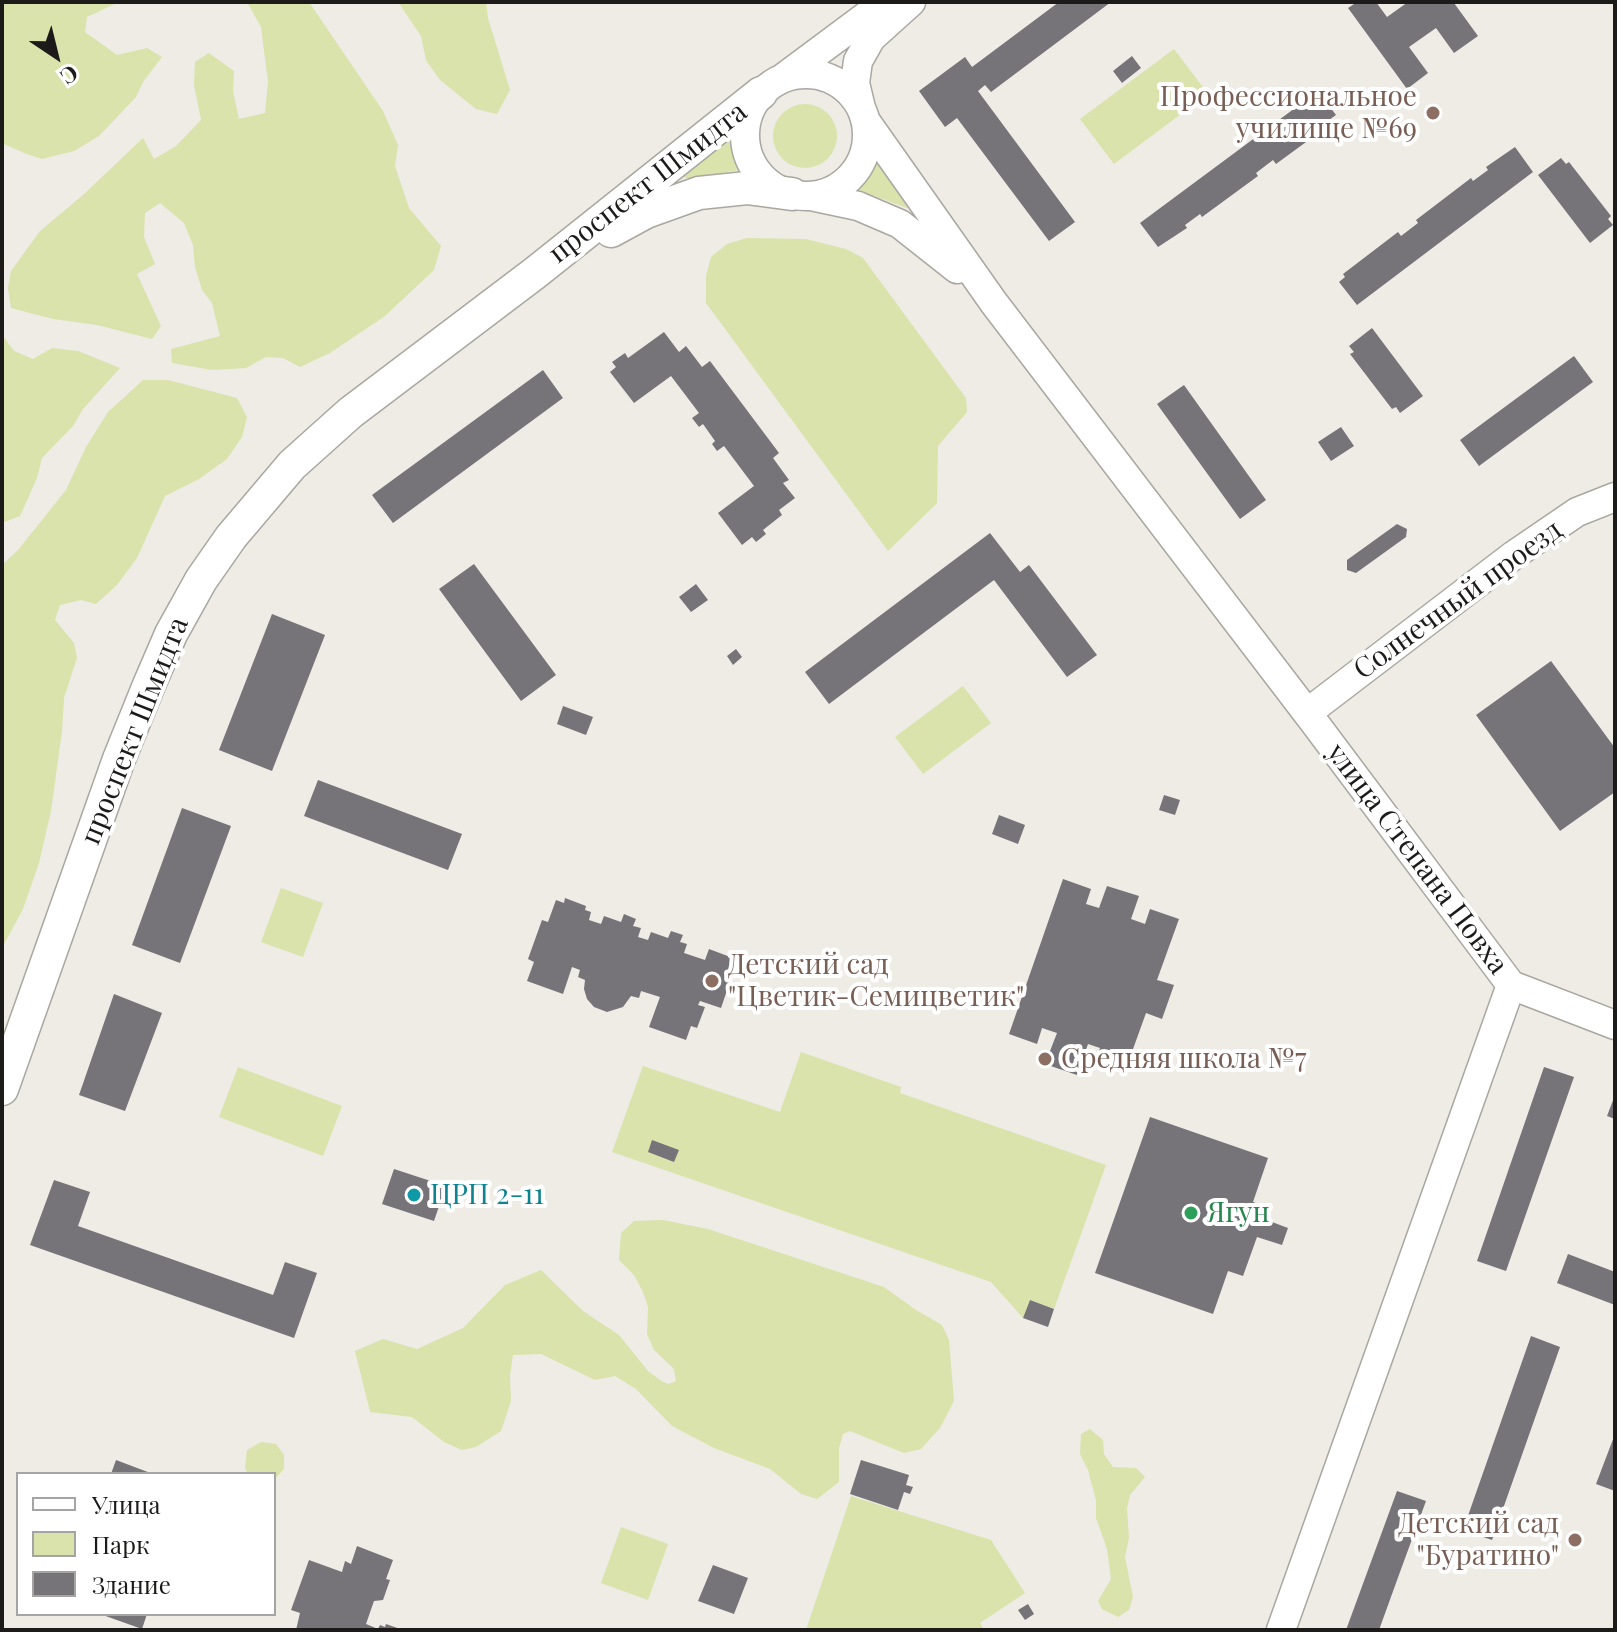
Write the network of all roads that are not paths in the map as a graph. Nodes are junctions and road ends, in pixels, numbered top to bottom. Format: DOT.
graph roads {
  1 [pos="885,2"];
  2 [pos="911,2"];
  3 [pos="771,87"];
  4 [pos="863,116"];
  5 [pos="799,195"];
  6 [pos="535,273"];
  7 [pos="994,303"];
  8 [pos="1615,497"];
  9 [pos="1307,713"];
  10 [pos="1511,985"];
  11 [pos="1615,1025"];
  12 [pos="2,1089"];
  13 [pos="1281,1630"];
  1 -- 3 [label="street"];
  2 -- 4 [label="street"];
  3 -- 4 [label="street"];
  3 -- 5 [label="street"];
  3 -- 6 [label="main road, проспект Шмидта"];
  4 -- 5 [label="street"];
  4 -- 7 [label="street, улица Степана Повха"];
  5 -- 6 [label="main road, проспект Шмидта"];
  5 -- 7 [label="street, улица Степана Повха"];
  6 -- 12 [label="main road, проспект Шмидта"];
  7 -- 9 [label="street, улица Степана Повха"];
  8 -- 9 [label="street, Солнечный проезд"];
  9 -- 10 [label="street, улица Степана Повха"];
  10 -- 11 [label="street"];
  10 -- 13 [label="street, улица Степана Повха"];
}
